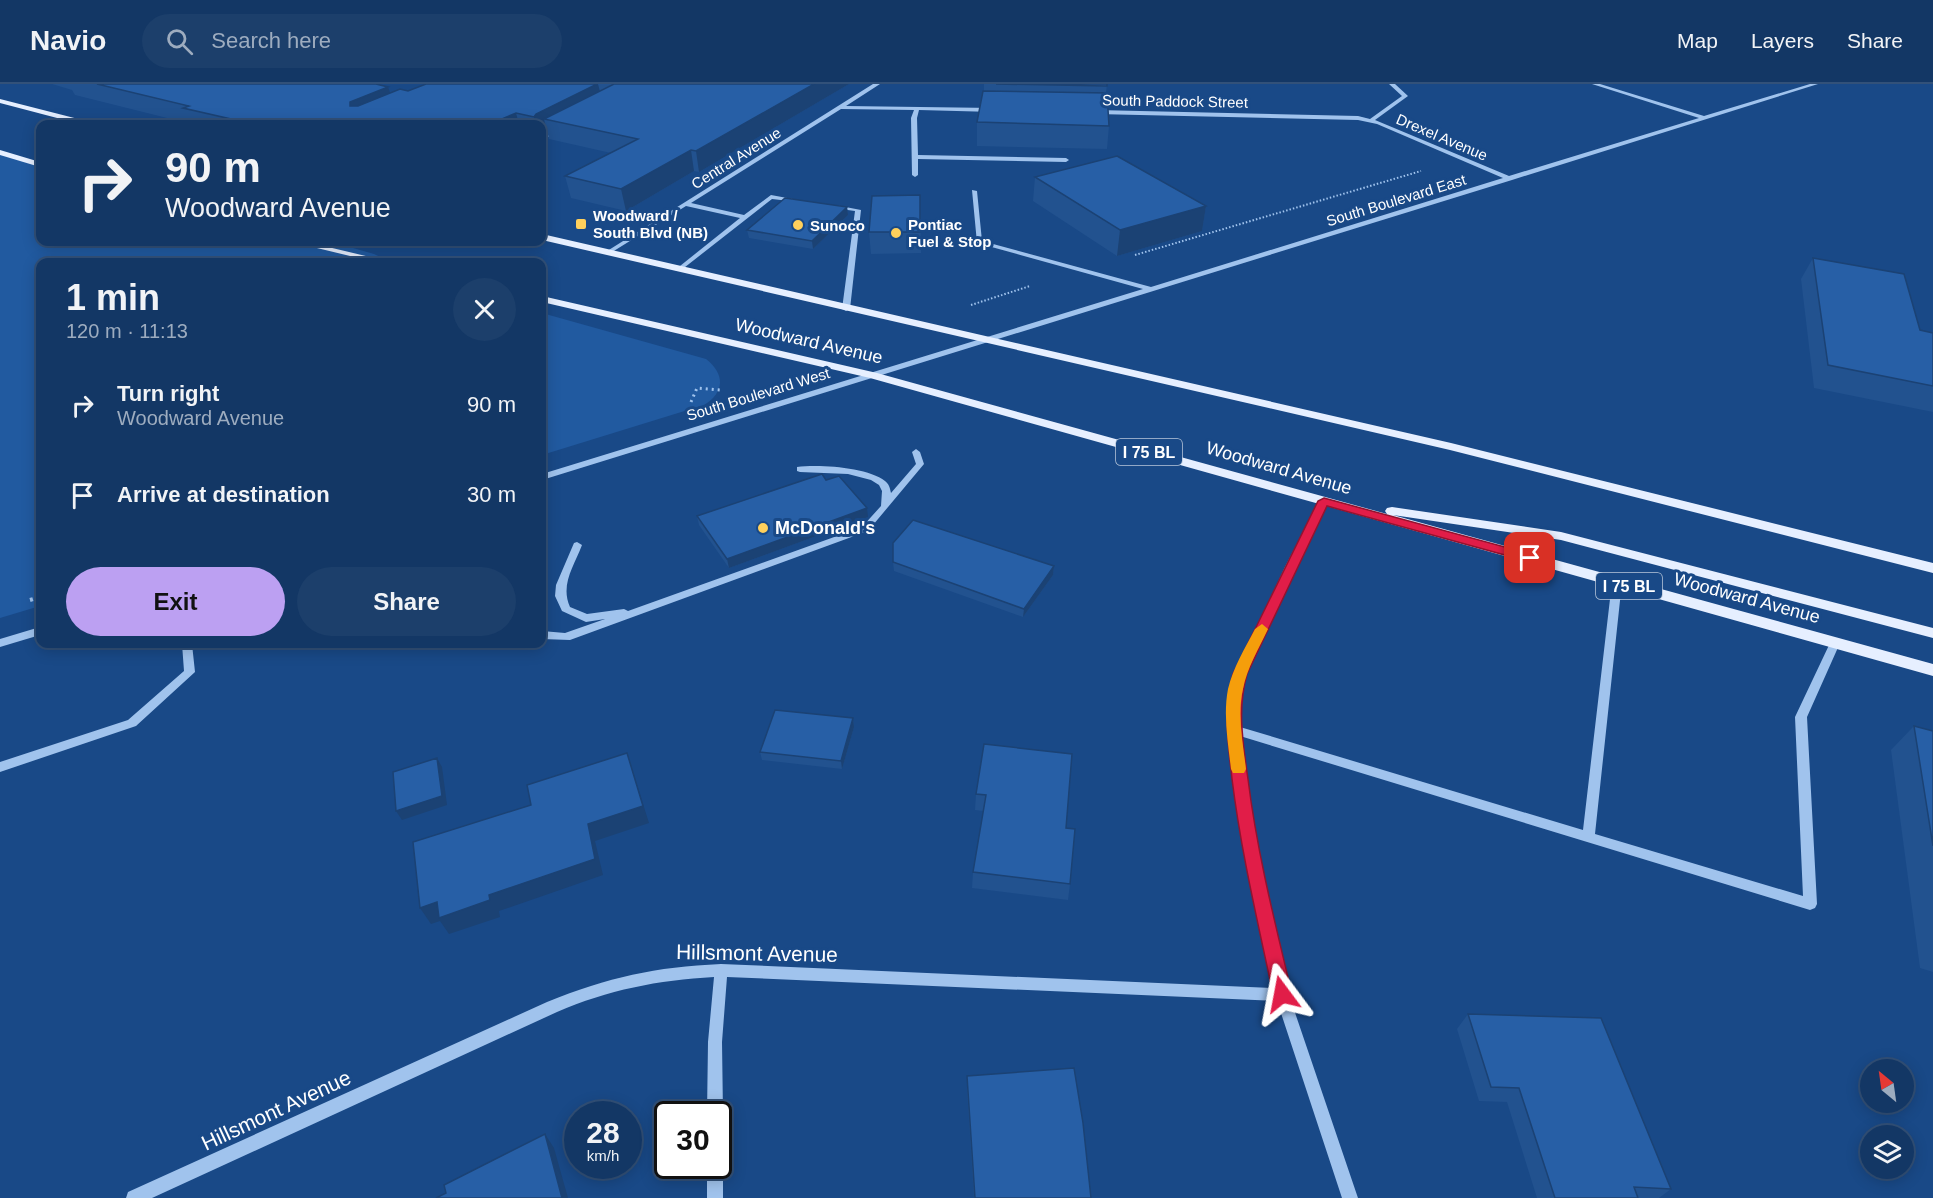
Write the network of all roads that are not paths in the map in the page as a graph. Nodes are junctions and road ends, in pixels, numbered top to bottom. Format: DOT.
graph roads {
  1 [pos="877,84"];
  2 [pos="1392,84"];
  3 [pos="1595,84"];
  4 [pos="1815,84"];
  5 [pos="0,101"];
  6 [pos="841,106"];
  7 [pos="917,108"];
  8 [pos="1000,110"];
  9 [pos="1084,111"];
  10 [pos="1704,118"];
  11 [pos="72,120"];
  12 [pos="1368,120"];
  13 [pos="562,128"];
  14 [pos="546,136"];
  15 [pos="0,152"];
  16 [pos="915,157"];
  17 [pos="1065,160"];
  18 [pos="36,164"];
  19 [pos="915,175"];
  20 [pos="1509,178"];
  21 [pos="974,191"];
  22 [pos="804,202"];
  23 [pos="685,204"];
  24 [pos="825,205"];
  25 [pos="745,217"];
  26 [pos="546,238"];
  27 [pos="315,246"];
  28 [pos="607,253"];
  29 [pos="368,258"];
  30 [pos="678,270"];
  31 [pos="1151,289"];
  32 [pos="546,300"];
  33 [pos="846,309"];
  34 [pos="984,340"];
  35 [pos="873,375"];
  36 [pos="916,453"];
  37 [pos="800,469"];
  38 [pos="546,476"];
  39 [pos="1324,501"];
  40 [pos="885,508"];
  41 [pos="577,545"];
  42 [pos="1933,568"];
  43 [pos="1617,582"];
  44 [pos="646,610"];
  45 [pos="36,632"];
  46 [pos="1933,633"];
  47 [pos="546,635"];
  48 [pos="0,643"];
  49 [pos="1836,643"];
  50 [pos="187,648"];
  51 [pos="1933,670"];
  52 [pos="1234,730"];
  53 [pos="0,767"];
  54 [pos="1588,837"];
  55 [pos="721,970"];
  56 [pos="1282,994"];
  57 [pos="715,1101"];
  58 [pos="715,1179"];
  59 [pos="134,1198"];
  60 [pos="715,1198"];
  61 [pos="1350,1198"];
  1 -- 6 [label="street, Central Avenue"];
  2 -- 12 [label="street"];
  3 -- 10 [label="street"];
  4 -- 10 [label="street, South Boulevard East"];
  5 -- 11 [label="main road"];
  6 -- 7 [label="street"];
  6 -- 23 [label="street, Central Avenue"];
  7 -- 8 [label="street"];
  7 -- 16 [label="street"];
  9 -- 12 [label="street, South Paddock Street"];
  10 -- 20 [label="street, South Boulevard East"];
  12 -- 20 [label="street, Drexel Avenue"];
  13 -- 14 [label="street"];
  15 -- 18 [label="main road"];
  16 -- 17 [label="street"];
  16 -- 19 [label="street"];
  20 -- 31 [label="street, South Boulevard East"];
  21 -- 31 [label="street"];
  22 -- 25 [label="street"];
  23 -- 25 [label="street"];
  23 -- 28 [label="street, Central Avenue"];
  24 -- 33 [label="street"];
  25 -- 30 [label="street"];
  26 -- 28 [label="main road"];
  27 -- 29 [label="main road"];
  28 -- 30 [label="main road"];
  30 -- 33 [label="main road"];
  31 -- 34 [label="street, South Boulevard East"];
  32 -- 35 [label="main road, Woodward Avenue / I 75 BL"];
  33 -- 34 [label="main road"];
  34 -- 35 [label="street, South Boulevard West"];
  34 -- 42 [label="main road"];
  35 -- 38 [label="street, South Boulevard West"];
  35 -- 39 [label="main road, Woodward Avenue / I 75 BL"];
  36 -- 40 [label="street"];
  37 -- 40 [label="street"];
  39 -- 43 [label="main road, Woodward Avenue / I 75 BL"];
  39 -- 46 [label="main road"];
  39 -- 52 [label="street"];
  40 -- 44 [label="street"];
  41 -- 44 [label="street"];
  43 -- 49 [label="main road, Woodward Avenue / I 75 BL"];
  43 -- 54 [label="street"];
  44 -- 47 [label="street"];
  45 -- 48 [label="street"];
  49 -- 51 [label="main road, Woodward Avenue / I 75 BL"];
  49 -- 54 [label="street"];
  50 -- 53 [label="street"];
  52 -- 54 [label="street"];
  52 -- 56 [label="street"];
  55 -- 56 [label="street, Hillsmont Avenue"];
  55 -- 57 [label="street"];
  55 -- 59 [label="street, Hillsmont Avenue"];
  56 -- 61 [label="street"];
  58 -- 60 [label="street"];
}
